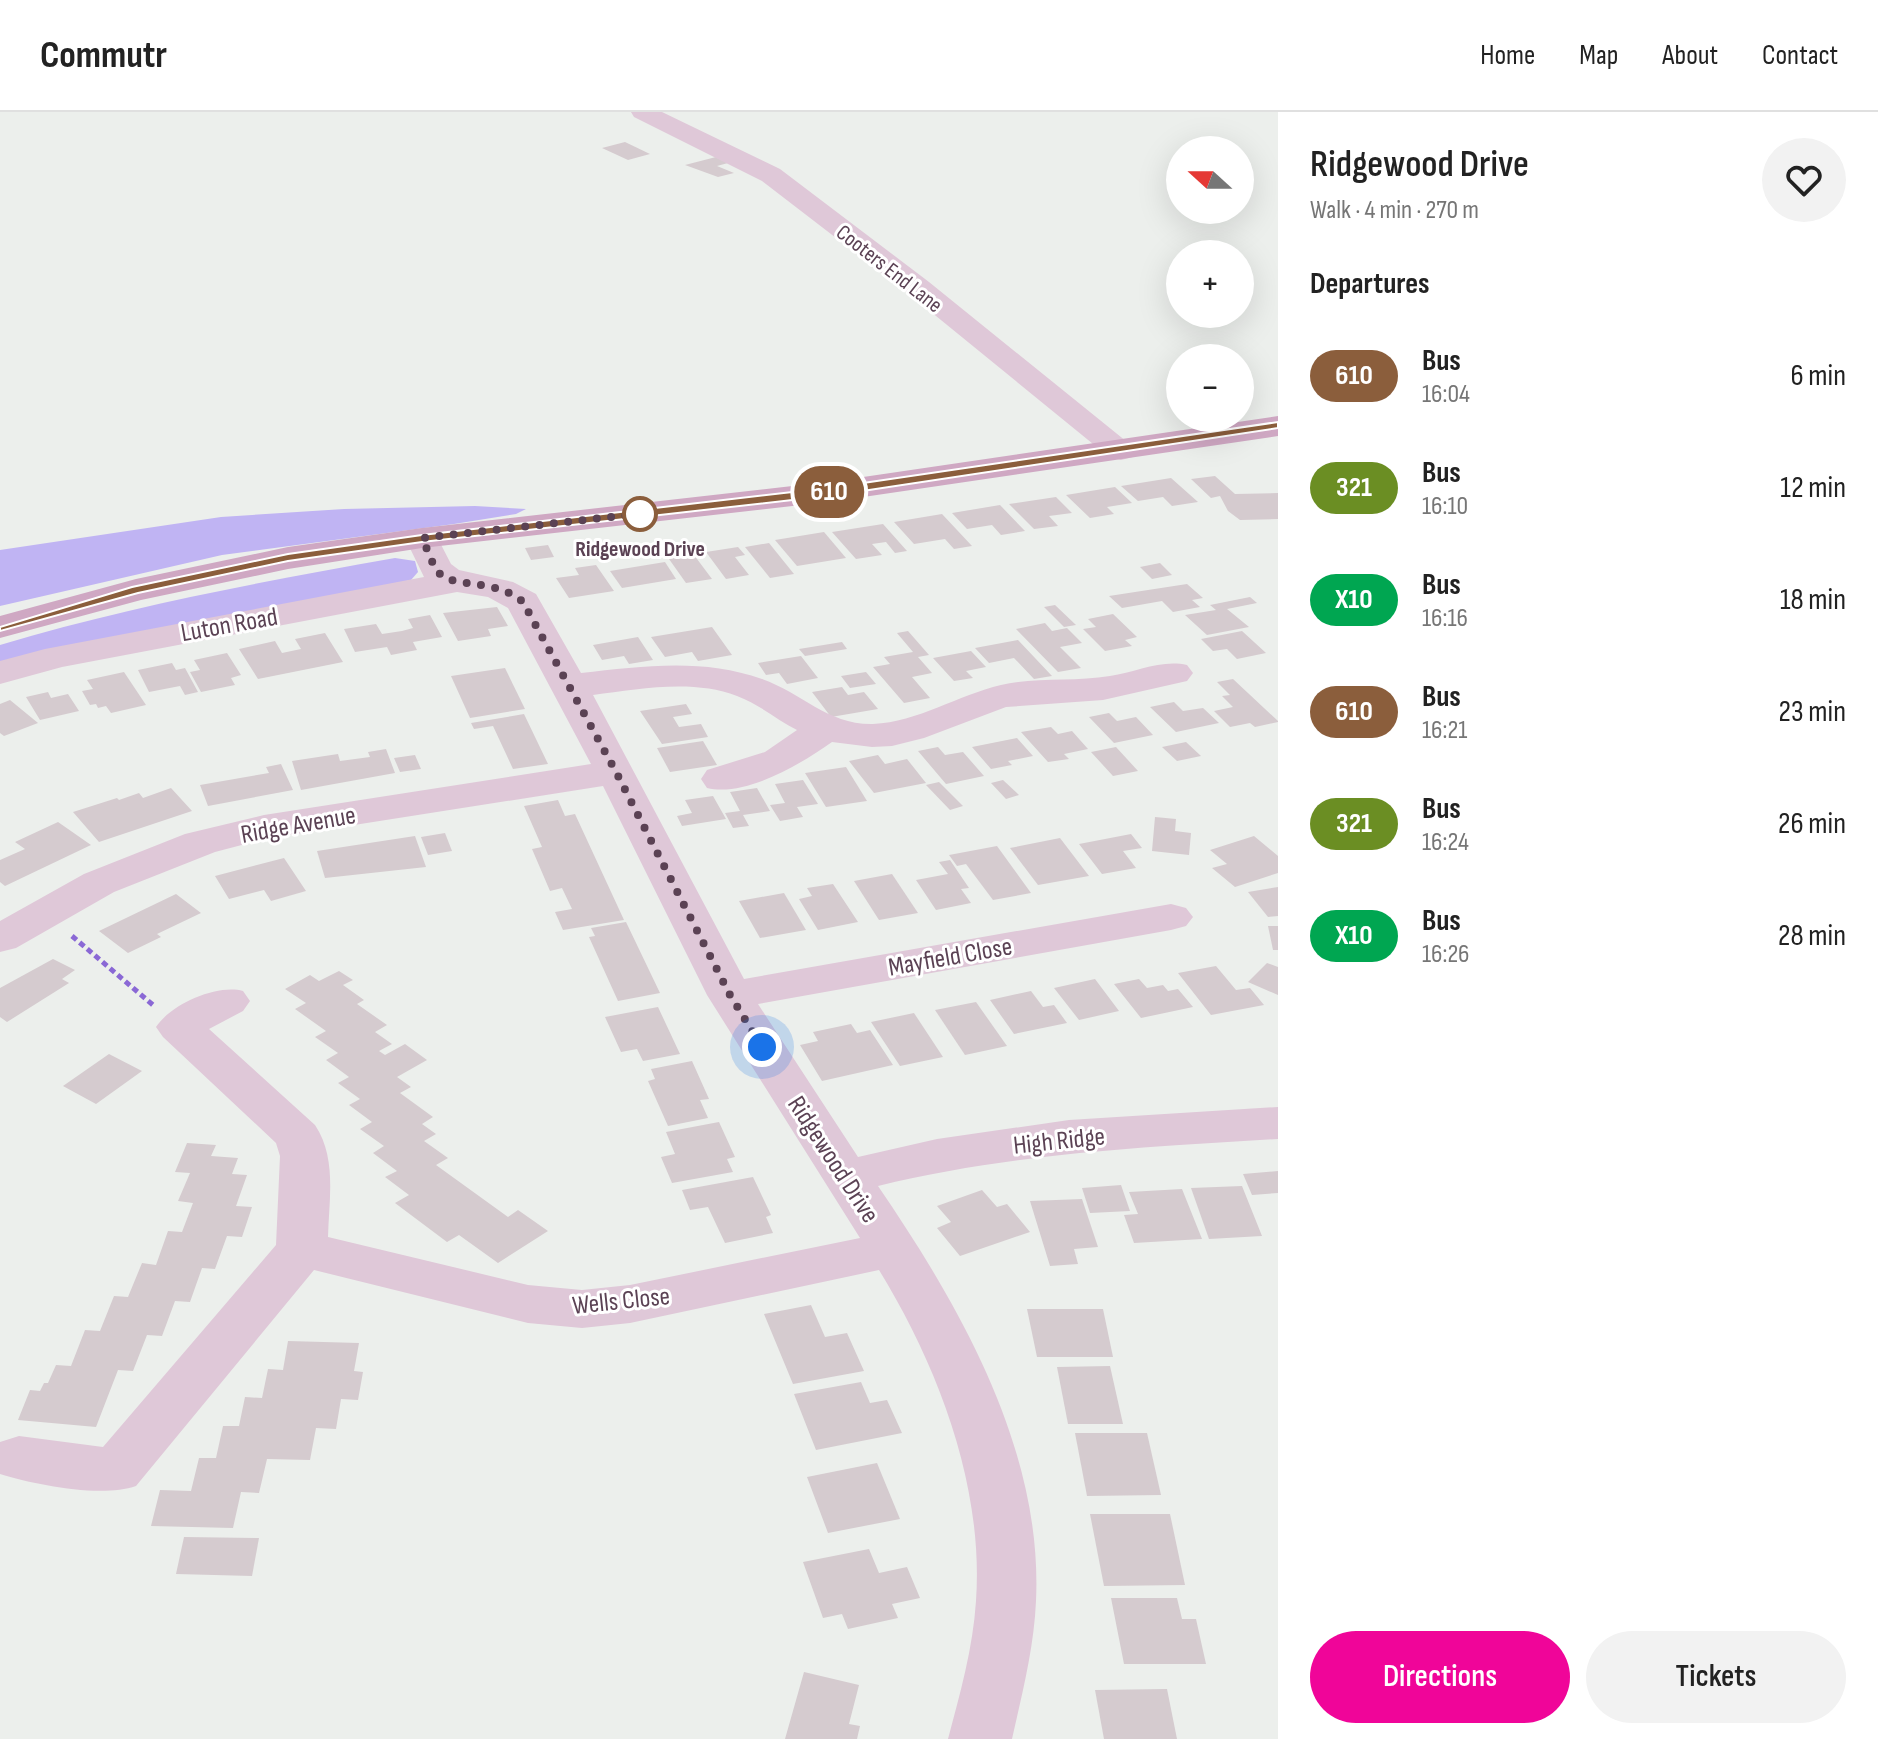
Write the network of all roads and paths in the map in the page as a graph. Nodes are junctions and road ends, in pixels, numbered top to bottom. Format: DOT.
graph roads {
  1 [pos="659,114"];
  2 [pos="1278,426"];
  3 [pos="1121,450"];
  4 [pos="422,538"];
  5 [pos="459,581"];
  6 [pos="0,627"];
  7 [pos="0,673"];
  8 [pos="1174,673"];
  9 [pos="570,686"];
  10 [pos="826,729"];
  11 [pos="616,772"];
  12 [pos="721,779"];
  13 [pos="1171,917"];
  14 [pos="18,919"];
  15 [pos="730,995"];
  16 [pos="227,1001"];
  17 [pos="179,1027"];
  18 [pos="1278,1123"];
  19 [pos="844,1177"];
  20 [pos="302,1249"];
  21 [pos="893,1249"];
  22 [pos="19,1458"];
  23 [pos="980,1739"];
  1 -- 3 [label="street, Cooters End Lane"];
  2 -- 3 [label="main road, Luton Road"];
  3 -- 4 [label="main road, Luton Road"];
  4 -- 5 [label="street"];
  4 -- 6 [label="main road, Luton Road"];
  5 -- 7 [label="street, Luton Road"];
  5 -- 9 [label="street, Ridgewood Drive"];
  8 -- 10 [label="street"];
  9 -- 10 [label="street"];
  9 -- 11 [label="street, Ridgewood Drive"];
  10 -- 12 [label="street"];
  11 -- 14 [label="street, Ridge Avenue"];
  11 -- 15 [label="street, Ridgewood Drive"];
  13 -- 15 [label="street, Mayfield Close"];
  14 -- 17 [label="path"];
  15 -- 19 [label="street, Ridgewood Drive"];
  16 -- 17 [label="street"];
  17 -- 20 [label="street"];
  18 -- 19 [label="street, High Ridge"];
  19 -- 21 [label="street, Ridgewood Drive"];
  20 -- 21 [label="street, Wells Close"];
  20 -- 22 [label="street"];
  21 -- 23 [label="street, Ridgewood Drive"];
}
